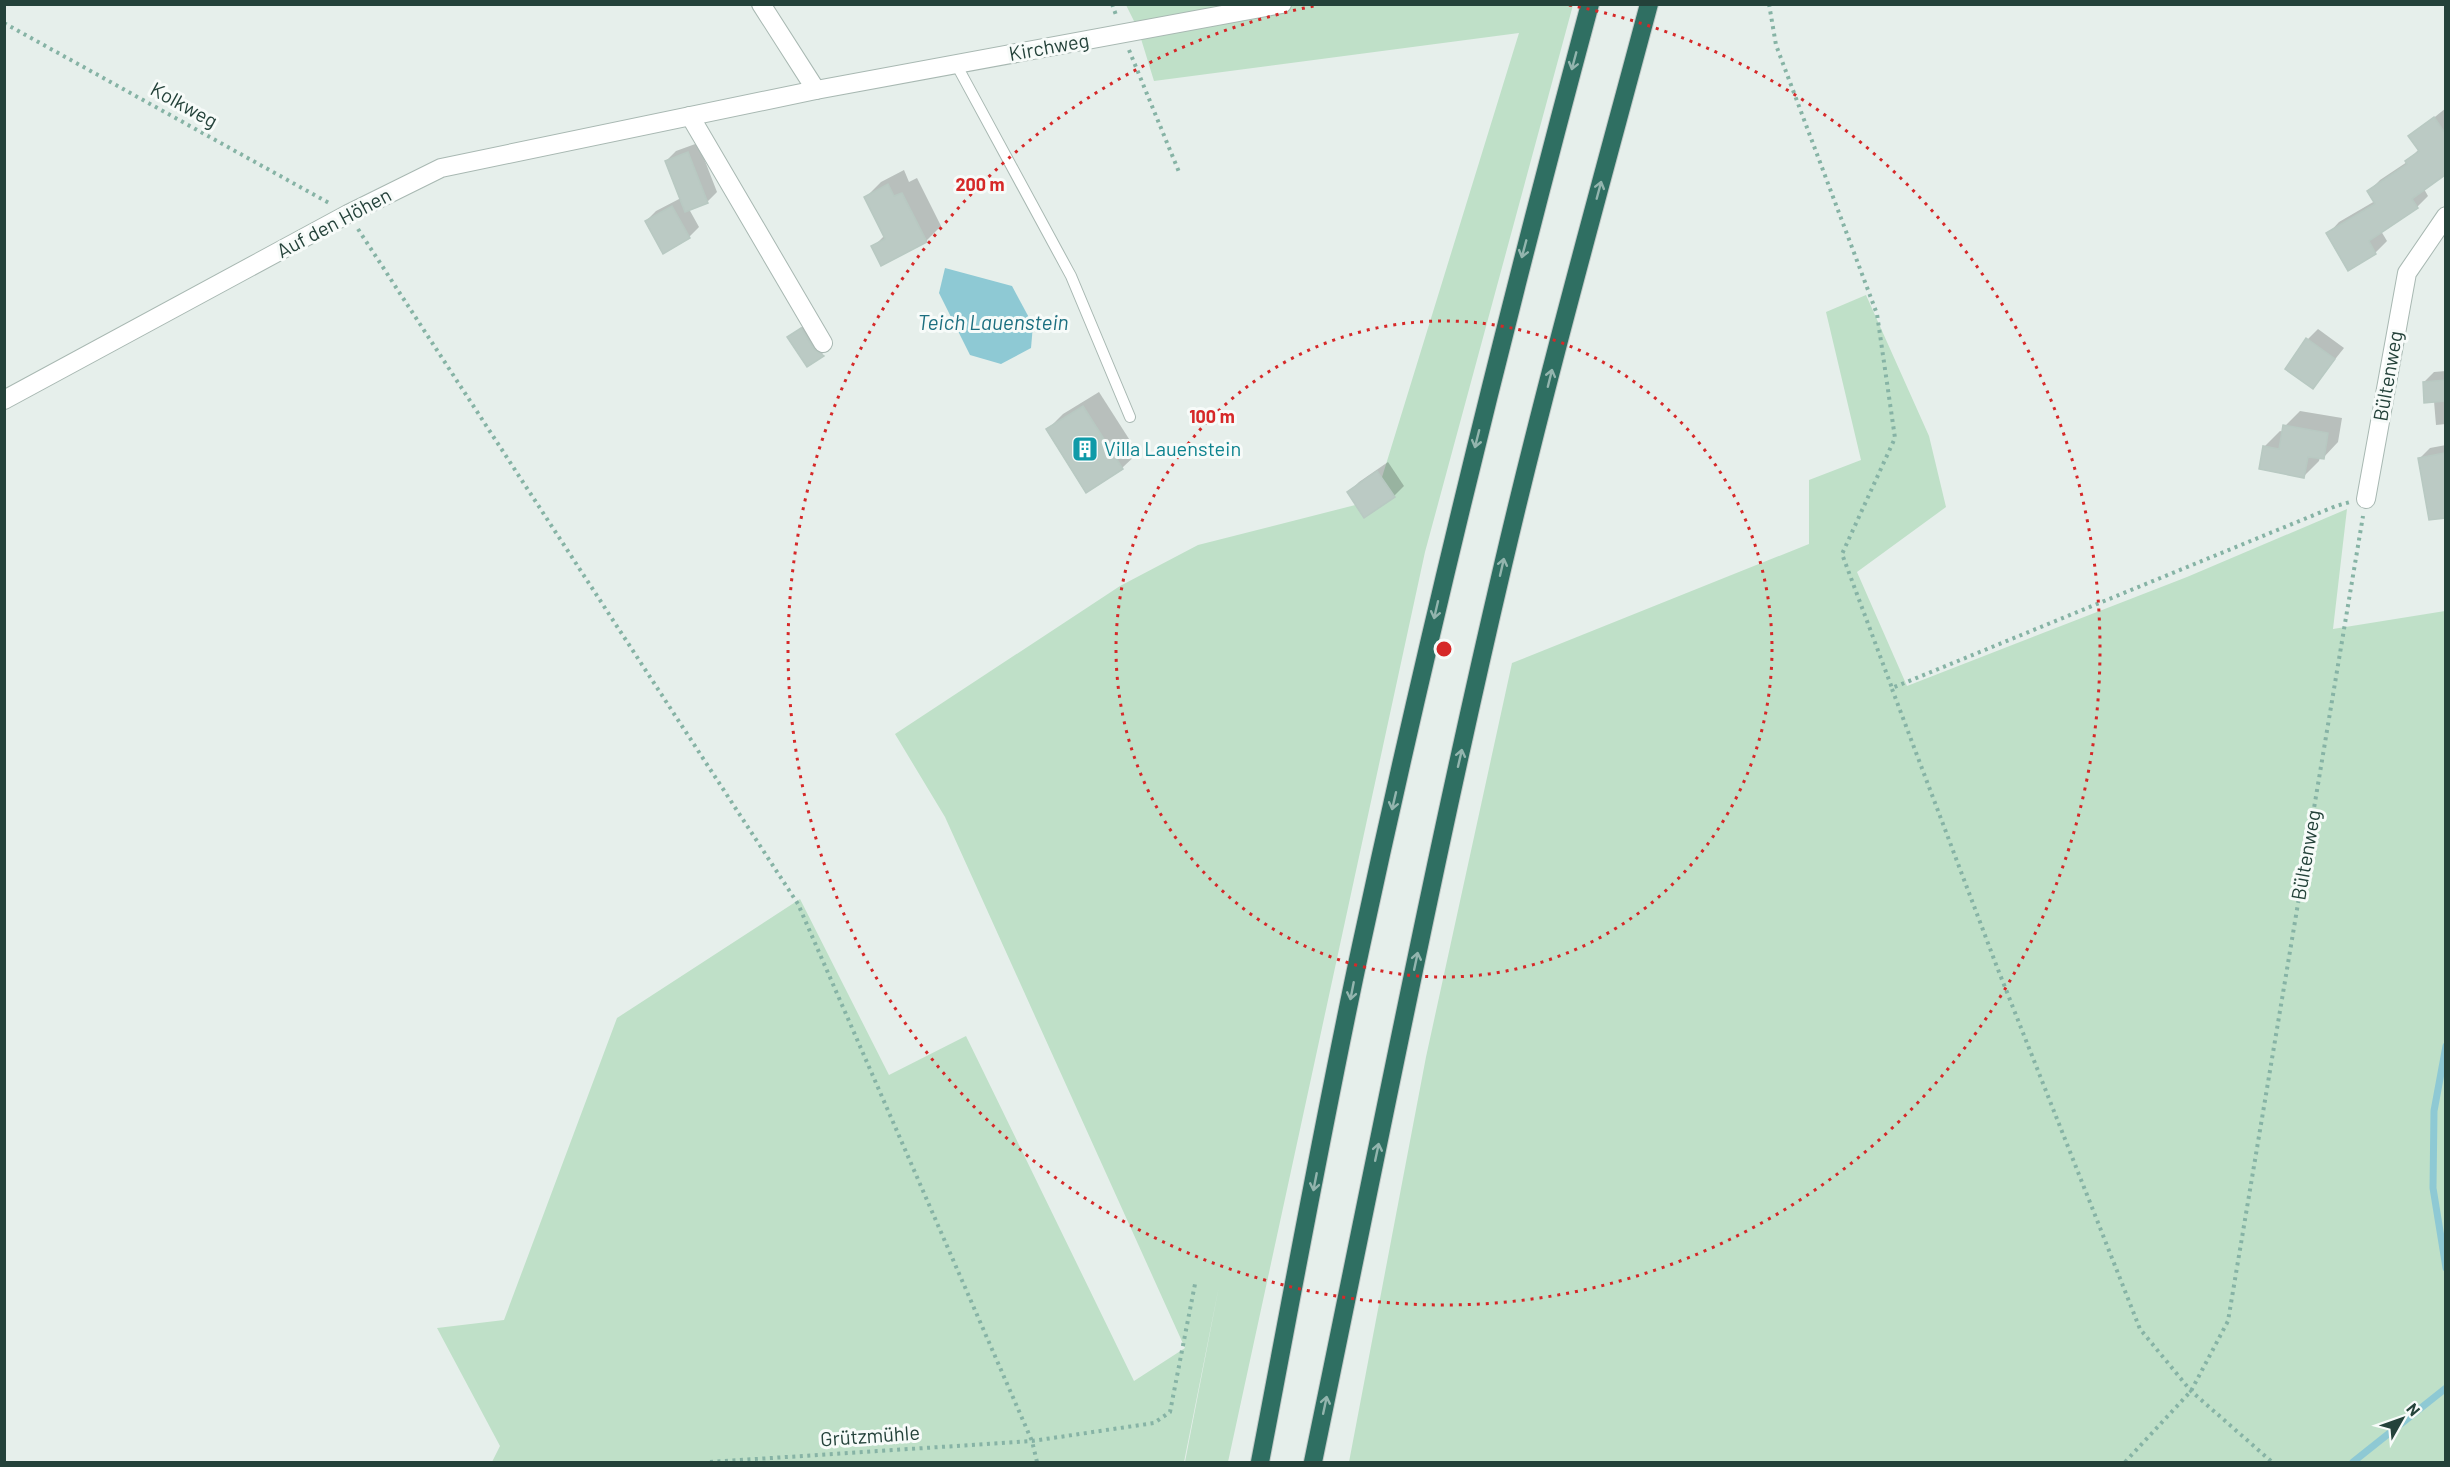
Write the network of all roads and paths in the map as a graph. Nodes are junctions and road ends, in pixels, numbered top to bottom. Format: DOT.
graph roads {
  1 [pos="761,4"];
  2 [pos="1112,4"];
  3 [pos="1282,4"];
  4 [pos="1590,4"];
  5 [pos="1649,4"];
  6 [pos="1769,4"];
  7 [pos="4,23"];
  8 [pos="1123,33"];
  9 [pos="956,64"];
  10 [pos="816,90"];
  11 [pos="690,116"];
  12 [pos="1179,172"];
  13 [pos="348,214"];
  14 [pos="2445,216"];
  15 [pos="823,343"];
  16 [pos="4,400"];
  17 [pos="1130,417"];
  18 [pos="2366,499"];
  19 [pos="1892,688"];
  20 [pos="1195,1284"];
  21 [pos="2192,1391"];
  22 [pos="1032,1440"];
  23 [pos="710,1462"];
  24 [pos="1037,1462"];
  25 [pos="1260,1462"];
  26 [pos="1313,1462"];
  27 [pos="2125,1462"];
  28 [pos="2272,1462"];
  1 -- 10 [label="street"];
  2 -- 8 [label="path"];
  3 -- 8 [label="street, Kirchweg"];
  4 -- 25 [label="highway, one-way"];
  26 -- 5 [label="highway, one-way"];
  6 -- 19 [label="path"];
  7 -- 13 [label="path, Kolkweg"];
  8 -- 9 [label="street, Kirchweg"];
  8 -- 12 [label="path"];
  9 -- 10 [label="street, Kirchweg"];
  9 -- 17 [label="lane"];
  10 -- 11 [label="street, Auf den Höhen"];
  11 -- 13 [label="street, Auf den Höhen"];
  11 -- 15 [label="street"];
  13 -- 16 [label="street, Auf den Höhen"];
  13 -- 22 [label="path"];
  14 -- 18 [label="street, Bültenweg"];
  18 -- 19 [label="path"];
  18 -- 21 [label="path, Bültenweg"];
  19 -- 21 [label="path"];
  20 -- 22 [label="path, Grützmühle"];
  21 -- 27 [label="path, Bültenweg"];
  21 -- 28 [label="path"];
  22 -- 23 [label="path, Grützmühle"];
  22 -- 24 [label="path"];
}
